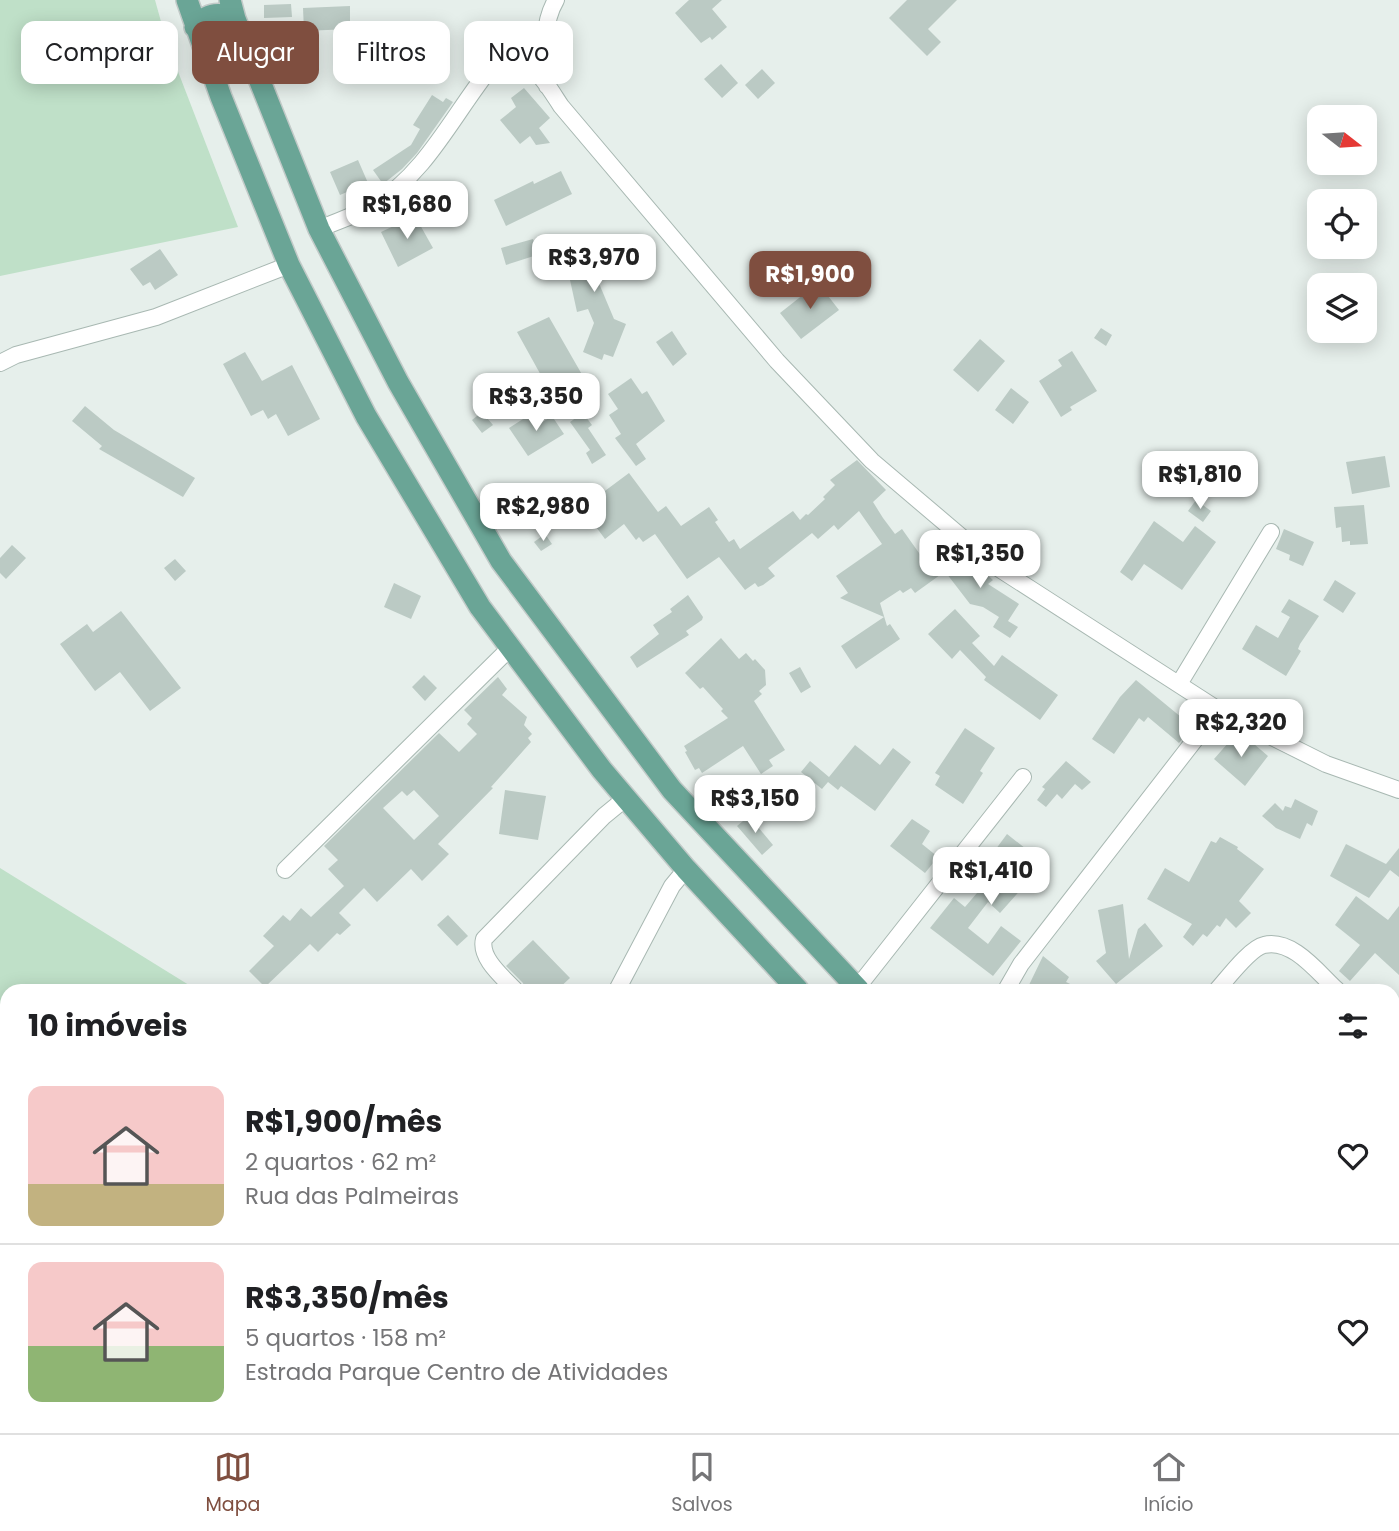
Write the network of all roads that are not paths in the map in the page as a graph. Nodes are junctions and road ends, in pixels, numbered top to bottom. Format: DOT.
graph roads {
  1 [pos="187,0"];
  2 [pos="556,0"];
  3 [pos="233,10"];
  4 [pos="193,21"];
  5 [pos="200,21"];
  6 [pos="218,84"];
  7 [pos="547,86"];
  8 [pos="319,229"];
  9 [pos="289,265"];
  10 [pos="0,363"];
  11 [pos="1271,532"];
  12 [pos="510,647"];
  13 [pos="1179,684"];
  14 [pos="1220,711"];
  15 [pos="1023,777"];
  16 [pos="1399,790"];
  17 [pos="626,798"];
  18 [pos="686,869"];
  19 [pos="285,870"];
  20 [pos="510,984"];
  21 [pos="620,984"];
  22 [pos="792,984"];
  23 [pos="853,984"];
  24 [pos="862,984"];
  25 [pos="1009,984"];
  26 [pos="1223,984"];
  27 [pos="1330,984"];
  1 -- 4 [label="main road"];
  2 -- 7 [label="street"];
  3 -- 5 [label="main road"];
  3 -- 8 [label="main road"];
  6 -- 9 [label="main road"];
  7 -- 8 [label="street"];
  7 -- 13 [label="street"];
  8 -- 23 [label="main road"];
  9 -- 10 [label="street"];
  9 -- 12 [label="main road"];
  11 -- 13 [label="street"];
  12 -- 17 [label="main road"];
  12 -- 19 [label="street"];
  13 -- 14 [label="street"];
  14 -- 16 [label="street"];
  14 -- 25 [label="street"];
  15 -- 24 [label="street"];
  17 -- 18 [label="main road"];
  17 -- 20 [label="street"];
  18 -- 21 [label="street"];
  18 -- 22 [label="main road"];
  26 -- 27 [label="street"];
}
